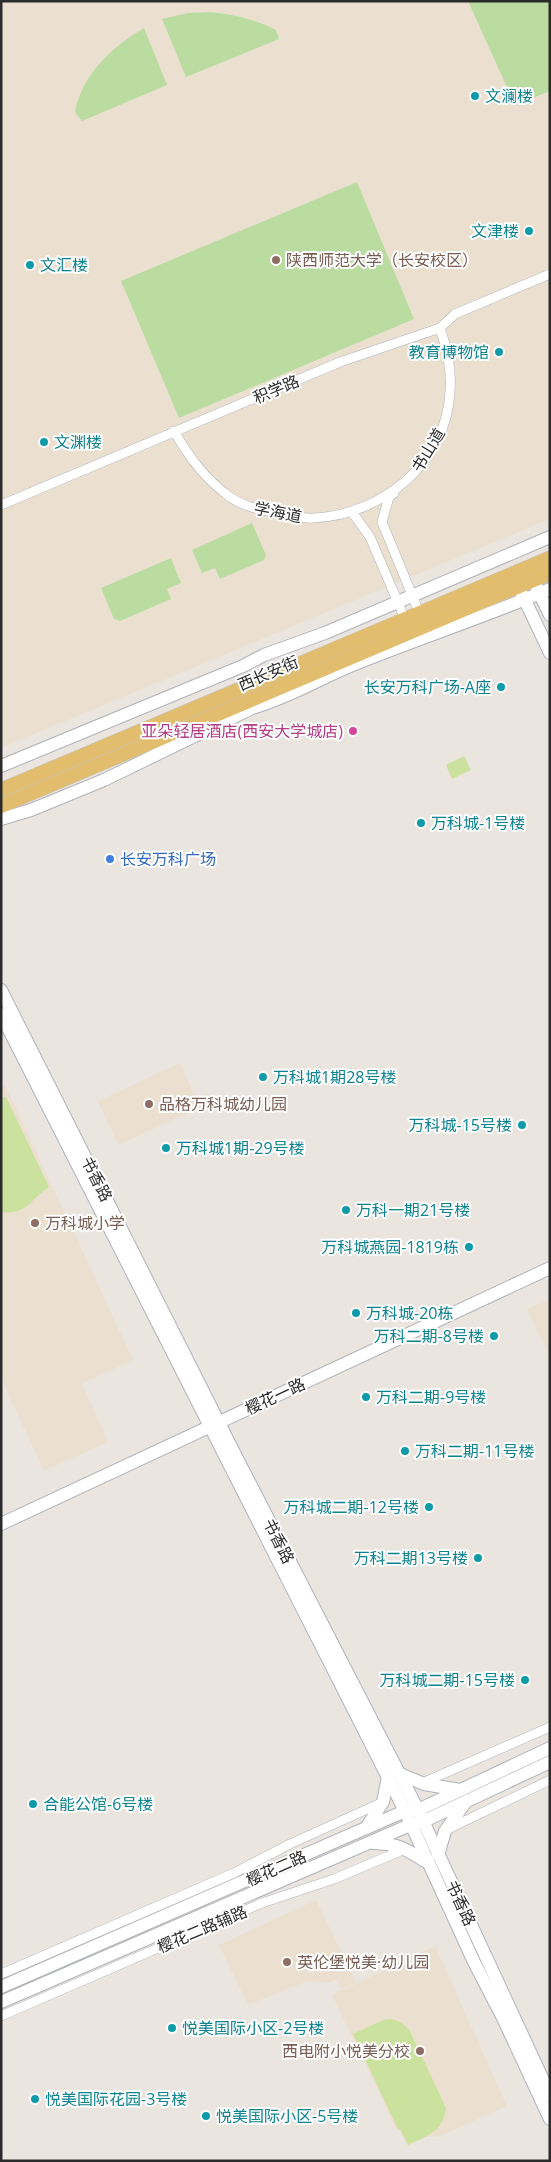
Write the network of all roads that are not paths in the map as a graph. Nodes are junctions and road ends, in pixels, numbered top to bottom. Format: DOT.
graph roads {
  1 [pos="550,274"];
  2 [pos="440,328"];
  3 [pos="174,431"];
  4 [pos="408,481"];
  5 [pos="382,499"];
  6 [pos="1,505"];
  7 [pos="352,512"];
  8 [pos="550,538"];
  9 [pos="550,558"];
  10 [pos="550,573"];
  11 [pos="530,574"];
  12 [pos="515,580"];
  13 [pos="544,591"];
  14 [pos="412,596"];
  15 [pos="525,601"];
  16 [pos="398,602"];
  17 [pos="419,612"];
  18 [pos="550,615"];
  19 [pos="404,619"];
  20 [pos="544,628"];
  21 [pos="550,653"];
  22 [pos="1,766"];
  23 [pos="1,790"];
  24 [pos="1,806"];
  25 [pos="1,819"];
  26 [pos="1,990"];
  27 [pos="1,1014"];
  28 [pos="550,1268"];
  29 [pos="215,1424"];
  30 [pos="1,1524"];
  31 [pos="550,1727"];
  32 [pos="550,1748"];
  33 [pos="550,1762"];
  34 [pos="394,1776"];
  35 [pos="550,1780"];
  36 [pos="422,1784"];
  37 [pos="463,1795"];
  38 [pos="384,1802"];
  39 [pos="414,1817"];
  40 [pos="366,1828"];
  41 [pos="445,1831"];
  42 [pos="368,1843"];
  43 [pos="405,1849"];
  44 [pos="433,1859"];
  45 [pos="1,1974"];
  46 [pos="1,1987"];
  47 [pos="1,2002"];
  48 [pos="1,2016"];
  49 [pos="550,2096"];
  50 [pos="550,2118"];
  1 -- 2 [label="street, 积学路"];
  2 -- 3 [label="street, 积学路"];
  2 -- 4 [label="street, 书山道"];
  3 -- 6 [label="street, 积学路"];
  3 -- 7 [label="street, 学海道"];
  4 -- 5 [label="street, 书山道"];
  4 -- 14 [label="street"];
  5 -- 7 [label="street, 学海道"];
  7 -- 16 [label="street"];
  8 -- 14 [label="street"];
  9 -- 11 [label="main road, 西长安街"];
  10 -- 11 [label="main road, 西长安街"];
  11 -- 12 [label="main road, 西长安街"];
  11 -- 13 [label="street"];
  12 -- 15 [label="street"];
  12 -- 17 [label="main road, 西长安街"];
  12 -- 24 [label="main road, 西长安街"];
  13 -- 15 [label="street"];
  13 -- 18 [label="street"];
  14 -- 16 [label="street"];
  14 -- 17 [label="street"];
  15 -- 20 [label="street"];
  15 -- 25 [label="street"];
  16 -- 19 [label="street"];
  16 -- 22 [label="street"];
  17 -- 19 [label="main road, 西长安街"];
  19 -- 23 [label="main road, 西长安街"];
  20 -- 21 [label="street"];
  26 -- 29 [label="street, 书香路"];
  27 -- 29 [label="street, 书香路"];
  28 -- 29 [label="street, 樱花一路"];
  29 -- 30 [label="street, 樱花一路"];
  29 -- 34 [label="street, 书香路"];
  31 -- 36 [label="street"];
  32 -- 37 [label="street, 樱花二路"];
  33 -- 37 [label="street, 樱花二路"];
  34 -- 36 [label="street"];
  34 -- 38 [label="street"];
  34 -- 39 [label="street, 书香路"];
  35 -- 41 [label="street"];
  36 -- 37 [label="street"];
  37 -- 39 [label="street, 樱花二路"];
  37 -- 41 [label="street"];
  38 -- 40 [label="street"];
  38 -- 45 [label="street"];
  39 -- 40 [label="street, 樱花二路"];
  39 -- 42 [label="street, 樱花二路"];
  39 -- 44 [label="street, 书香路"];
  40 -- 46 [label="street, 樱花二路"];
  41 -- 44 [label="street"];
  42 -- 43 [label="street"];
  42 -- 47 [label="street, 樱花二路"];
  43 -- 44 [label="street"];
  43 -- 48 [label="street, 樱花二路辅路"];
  44 -- 49 [label="street, 书香路"];
  44 -- 50 [label="street, 书香路"];
}
